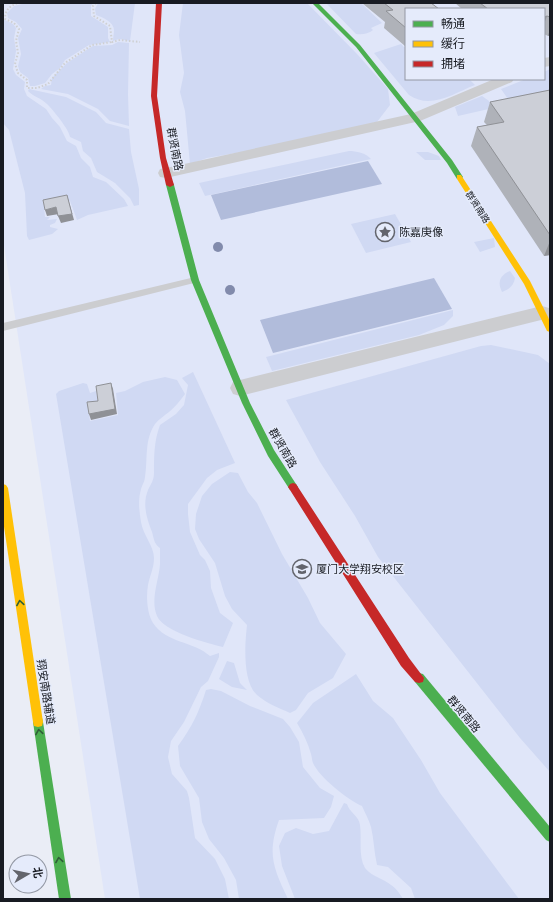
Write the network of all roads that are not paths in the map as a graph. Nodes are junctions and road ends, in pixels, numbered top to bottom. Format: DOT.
graph roads {
  1 [pos="159,3"];
  2 [pos="315,3"];
  3 [pos="505,80"];
  4 [pos="415,118"];
  5 [pos="166,173"];
  6 [pos="195,280"];
  7 [pos="546,321"];
  8 [pos="3,327"];
  9 [pos="240,388"];
  10 [pos="3,488"];
  11 [pos="550,836"];
  12 [pos="65,899"];
  1 -- 5 [label="street, 群贤南路"];
  2 -- 4 [label="street, 群贤南路"];
  3 -- 4 [label="street"];
  4 -- 5 [label="street"];
  4 -- 7 [label="street, 群贤南路"];
  5 -- 6 [label="street, 群贤南路"];
  6 -- 8 [label="lane"];
  6 -- 9 [label="street, 群贤南路"];
  7 -- 9 [label="street"];
  9 -- 11 [label="street, 群贤南路"];
  12 -- 10 [label="street, 翔安南路辅道, one-way"];
}
